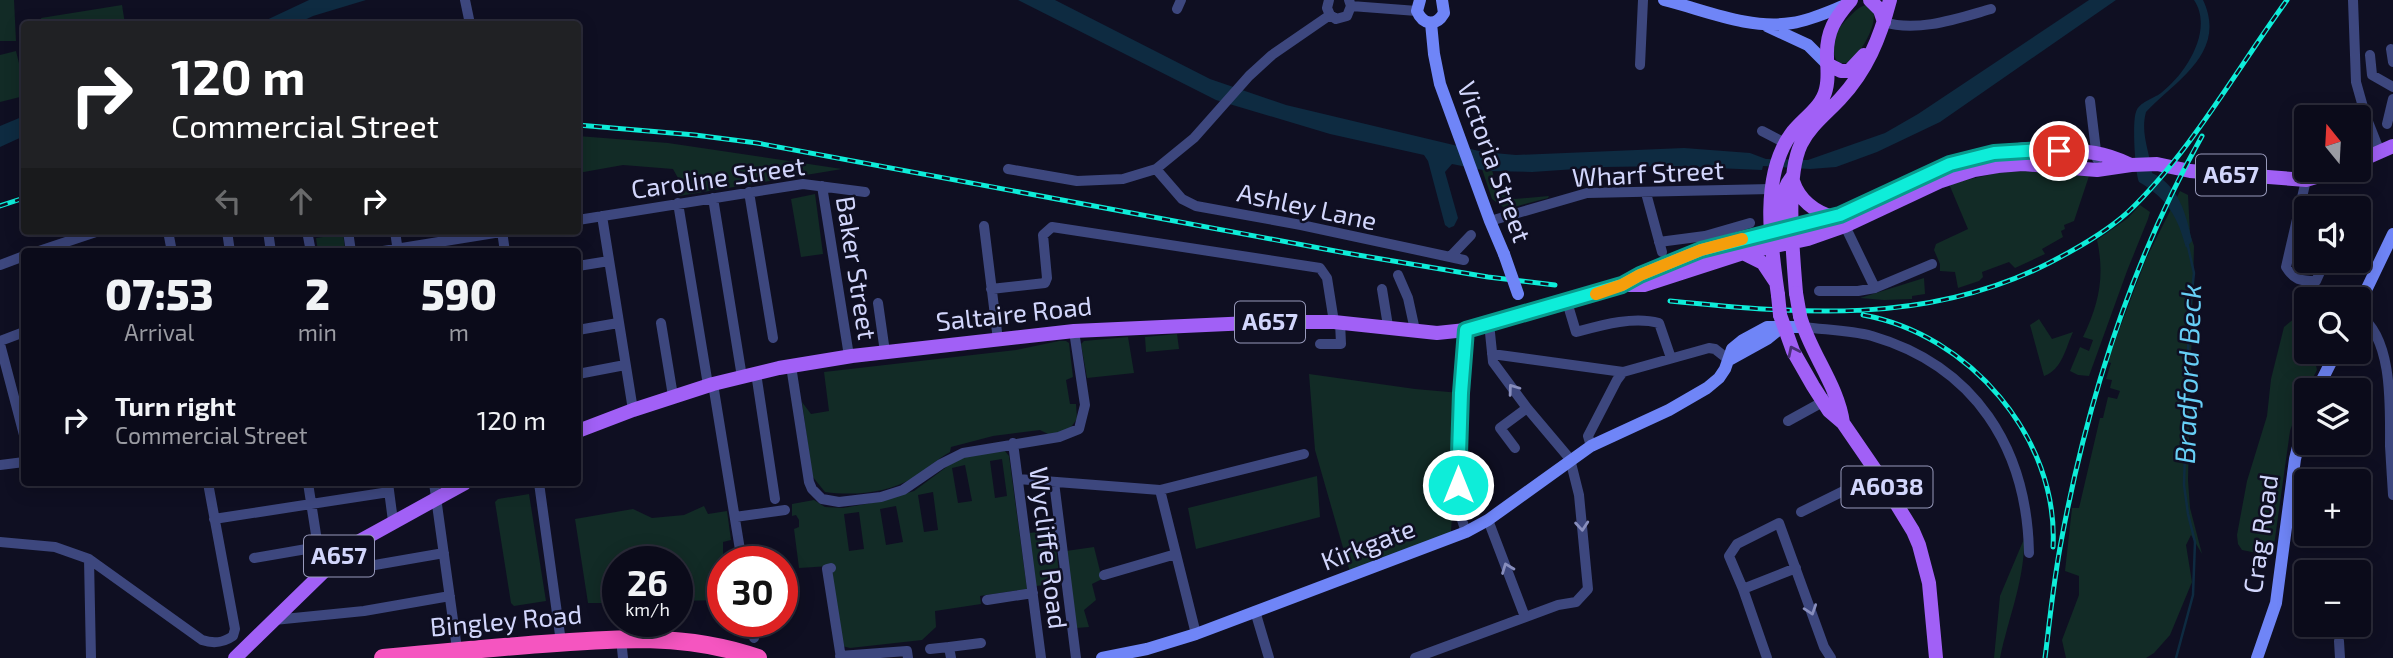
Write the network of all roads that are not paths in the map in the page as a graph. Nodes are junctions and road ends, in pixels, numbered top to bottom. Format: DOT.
graph roads {
  1 [pos="465,0"];
  2 [pos="1329,0"];
  3 [pos="1442,0"];
  4 [pos="1643,0"];
  5 [pos="1664,0"];
  6 [pos="1870,0"];
  7 [pos="1890,0"];
  8 [pos="2353,0"];
  9 [pos="1852,1"];
  10 [pos="1350,3"];
  11 [pos="1418,6"];
  12 [pos="1991,9"];
  13 [pos="1330,15"];
  14 [pos="469,21"];
  15 [pos="1884,22"];
  16 [pos="1431,23"];
  17 [pos="1764,24"];
  18 [pos="1877,41"];
  19 [pos="2391,49"];
  20 [pos="2370,55"];
  21 [pos="2393,62"];
  22 [pos="1827,64"];
  23 [pos="1640,65"];
  24 [pos="2393,87"];
  25 [pos="2393,99"];
  26 [pos="2090,101"];
  27 [pos="2387,124"];
  28 [pos="1762,131"];
  29 [pos="1783,146"];
  30 [pos="2386,149"];
  31 [pos="2097,153"];
  32 [pos="2131,164"];
  33 [pos="1008,169"];
  34 [pos="1156,169"];
  35 [pos="2097,170"];
  36 [pos="1792,177"];
  37 [pos="2294,179"];
  38 [pos="1771,182"];
  39 [pos="822,186"];
  40 [pos="749,192"];
  41 [pos="865,192"];
  42 [pos="1646,193"];
  43 [pos="713,198"];
  44 [pos="678,203"];
  45 [pos="602,216"];
  46 [pos="581,220"];
  47 [pos="1490,222"];
  48 [pos="1839,222"];
  49 [pos="1750,223"];
  50 [pos="984,226"];
  51 [pos="1782,230"];
  52 [pos="2294,232"];
  53 [pos="2393,234"];
  54 [pos="87,235"];
  55 [pos="445,236"];
  56 [pos="1471,236"];
  57 [pos="1793,244"];
  58 [pos="48,248"];
  59 [pos="405,248"];
  60 [pos="1774,248"];
  61 [pos="1743,253"];
  62 [pos="21,257"];
  63 [pos="1450,257"];
  64 [pos="1464,260"];
  65 [pos="609,261"];
  66 [pos="1932,264"];
  67 [pos="0,265"];
  68 [pos="581,266"];
  69 [pos="2320,273"];
  70 [pos="1398,275"];
  71 [pos="1622,285"];
  72 [pos="2368,287"];
  73 [pos="1875,288"];
  74 [pos="991,289"];
  75 [pos="1382,289"];
  76 [pos="1777,290"];
  77 [pos="1819,291"];
  78 [pos="1567,302"];
  79 [pos="878,303"];
  80 [pos="1522,315"];
  81 [pos="1781,321"];
  82 [pos="1337,322"];
  83 [pos="1801,322"];
  84 [pos="618,323"];
  85 [pos="661,323"];
  86 [pos="1489,323"];
  87 [pos="2371,324"];
  88 [pos="1388,326"];
  89 [pos="581,329"];
  90 [pos="1415,330"];
  91 [pos="1466,330"];
  92 [pos="1074,331"];
  93 [pos="21,333"];
  94 [pos="773,338"];
  95 [pos="998,340"];
  96 [pos="0,342"];
  97 [pos="1320,344"];
  98 [pos="886,352"];
  99 [pos="1492,354"];
  100 [pos="849,356"];
  101 [pos="1671,358"];
  102 [pos="1729,360"];
  103 [pos="625,365"];
  104 [pos="791,366"];
  105 [pos="1623,372"];
  106 [pos="581,373"];
  107 [pos="749,375"];
  108 [pos="711,385"];
  109 [pos="673,396"];
  110 [pos="1829,399"];
  111 [pos="1527,408"];
  112 [pos="633,410"];
  113 [pos="1788,421"];
  114 [pos="21,424"];
  115 [pos="581,430"];
  116 [pos="1013,443"];
  117 [pos="1591,446"];
  118 [pos="1515,448"];
  119 [pos="1304,454"];
  120 [pos="2296,455"];
  121 [pos="1570,459"];
  122 [pos="21,462"];
  123 [pos="0,466"];
  124 [pos="1878,474"];
  125 [pos="1018,479"];
  126 [pos="1054,482"];
  127 [pos="208,486"];
  128 [pos="308,486"];
  129 [pos="452,486"];
  130 [pos="539,486"];
  131 [pos="388,488"];
  132 [pos="435,490"];
  133 [pos="1160,490"];
  134 [pos="2393,495"];
  135 [pos="775,499"];
  136 [pos="311,504"];
  137 [pos="785,510"];
  138 [pos="1801,512"];
  139 [pos="735,517"];
  140 [pos="214,519"];
  141 [pos="1488,520"];
  142 [pos="393,521"];
  143 [pos="1466,532"];
  144 [pos="0,542"];
  145 [pos="740,546"];
  146 [pos="318,547"];
  147 [pos="444,553"];
  148 [pos="2029,553"];
  149 [pos="1176,554"];
  150 [pos="254,558"];
  151 [pos="89,559"];
  152 [pos="831,568"];
  153 [pos="1797,568"];
  154 [pos="326,569"];
  155 [pos="1104,575"];
  156 [pos="1743,589"];
  157 [pos="1033,593"];
  158 [pos="450,596"];
  159 [pos="987,600"];
  160 [pos="1255,611"];
  161 [pos="1525,617"];
  162 [pos="273,621"];
  163 [pos="1196,634"];
  164 [pos="621,639"];
  165 [pos="2339,641"];
  166 [pos="561,642"];
  167 [pos="981,643"];
  168 [pos="930,649"];
  169 [pos="517,652"];
  170 [pos="950,653"];
  171 [pos="1150,653"];
  172 [pos="458,654"];
  173 [pos="735,654"];
  174 [pos="841,657"];
  175 [pos="1826,657"];
  176 [pos="91,658"];
  177 [pos="235,658"];
  178 [pos="383,658"];
  179 [pos="623,658"];
  180 [pos="758,658"];
  181 [pos="908,658"];
  182 [pos="1041,658"];
  183 [pos="1076,658"];
  184 [pos="1102,658"];
  185 [pos="1269,658"];
  186 [pos="1415,658"];
  187 [pos="1767,658"];
  188 [pos="1936,658"];
  189 [pos="2257,658"];
  190 [pos="2340,658"];
  1 -- 14 [label="street"];
  2 -- 13 [label="street"];
  3 -- 16 [label="street"];
  4 -- 23 [label="street"];
  5 -- 17 [label="street"];
  6 -- 15 [label="main road"];
  7 -- 15 [label="main road, A6038"];
  8 -- 30 [label="street"];
  9 -- 17 [label="street"];
  9 -- 22 [label="main road, A6038"];
  10 -- 11 [label="street"];
  10 -- 13 [label="street"];
  11 -- 16 [label="street"];
  12 -- 15 [label="street"];
  13 -- 34 [label="street"];
  15 -- 18 [label="main road, A6038"];
  16 -- 47 [label="street, Victoria Street"];
  17 -- 22 [label="street"];
  18 -- 22 [label="main road, A6038"];
  18 -- 36 [label="main road, A6038"];
  19 -- 21 [label="street"];
  20 -- 24 [label="street"];
  22 -- 29 [label="main road, A6038"];
  25 -- 27 [label="street"];
  26 -- 31 [label="street"];
  28 -- 29 [label="street"];
  29 -- 38 [label="main road, A6038"];
  31 -- 32 [label="main road, A657"];
  31 -- 35 [label="street"];
  31 -- 48 [label="main road, A657"];
  32 -- 35 [label="main road, A657"];
  32 -- 37 [label="main road, A657"];
  33 -- 34 [label="street"];
  34 -- 63 [label="street, Ashley Lane"];
  35 -- 48 [label="main road, A657"];
  36 -- 48 [label="main road"];
  36 -- 51 [label="main road, A6038"];
  38 -- 42 [label="street, Wharf Street"];
  38 -- 51 [label="main road, A6038"];
  39 -- 40 [label="street, Caroline Street"];
  39 -- 41 [label="street, Caroline Street"];
  39 -- 100 [label="street, Baker Street"];
  40 -- 43 [label="street, Caroline Street"];
  40 -- 94 [label="street"];
  42 -- 47 [label="street, Wharf Street"];
  42 -- 49 [label="street"];
  43 -- 44 [label="street, Caroline Street"];
  43 -- 107 [label="street"];
  44 -- 45 [label="street, Caroline Street"];
  44 -- 108 [label="street"];
  45 -- 46 [label="street, Caroline Street"];
  45 -- 65 [label="street"];
  47 -- 80 [label="street, Victoria Street, bridge"];
  48 -- 51 [label="main road, A657"];
  48 -- 57 [label="main road, A657"];
  48 -- 73 [label="street"];
  50 -- 74 [label="street"];
  51 -- 57 [label="main road, A6038"];
  51 -- 60 [label="main road, A6038"];
  51 -- 71 [label="main road, A657"];
  52 -- 69 [label="street"];
  53 -- 72 [label="street"];
  54 -- 58 [label="street"];
  55 -- 59 [label="street"];
  56 -- 63 [label="street"];
  57 -- 60 [label="main road, A657"];
  57 -- 83 [label="main road, A6038, bridge"];
  60 -- 61 [label="main road, A657"];
  60 -- 76 [label="main road, A6038"];
  61 -- 71 [label="main road, A657"];
  61 -- 76 [label="main road"];
  62 -- 67 [label="street"];
  63 -- 64 [label="street, Ashley Lane"];
  65 -- 68 [label="street"];
  65 -- 84 [label="street"];
  66 -- 73 [label="street"];
  70 -- 90 [label="street"];
  71 -- 78 [label="main road, A657"];
  73 -- 77 [label="street"];
  74 -- 82 [label="street"];
  74 -- 95 [label="street"];
  75 -- 88 [label="street"];
  76 -- 81 [label="main road, A6038, bridge"];
  78 -- 80 [label="main road, A657"];
  78 -- 101 [label="street"];
  79 -- 98 [label="street"];
  80 -- 86 [label="main road, A657"];
  81 -- 83 [label="street"];
  81 -- 102 [label="street, Kirkgate"];
  110 -- 81 [label="main road, A6038, one-way"];
  82 -- 88 [label="main road, Saltaire Road / A657"];
  82 -- 92 [label="main road, Saltaire Road / A657"];
  82 -- 97 [label="street"];
  83 -- 110 [label="main road, A6038"];
  83 -- 148 [label="street"];
  84 -- 89 [label="street"];
  84 -- 103 [label="street"];
  85 -- 109 [label="street"];
  86 -- 91 [label="main road, A657"];
  86 -- 99 [label="street"];
  87 -- 134 [label="street"];
  88 -- 90 [label="main road, Saltaire Road / A657"];
  90 -- 91 [label="main road, Saltaire Road / A657"];
  91 -- 143 [label="street"];
  92 -- 95 [label="main road, Saltaire Road / A657"];
  92 -- 116 [label="street"];
  93 -- 96 [label="street"];
  95 -- 98 [label="main road, Saltaire Road / A657"];
  96 -- 114 [label="street"];
  98 -- 100 [label="main road, Saltaire Road / A657"];
  99 -- 105 [label="street"];
  111 -- 99 [label="street, one-way"];
  100 -- 104 [label="main road, Saltaire Road / A657"];
  101 -- 102 [label="street"];
  101 -- 105 [label="street"];
  102 -- 117 [label="street, Kirkgate"];
  103 -- 106 [label="street"];
  103 -- 112 [label="street"];
  104 -- 107 [label="main road, Saltaire Road / A657"];
  104 -- 116 [label="street"];
  105 -- 117 [label="street"];
  107 -- 108 [label="main road, Saltaire Road / A657"];
  107 -- 135 [label="street"];
  108 -- 109 [label="main road, Saltaire Road / A657"];
  108 -- 139 [label="street"];
  109 -- 112 [label="main road, Saltaire Road / A657"];
  110 -- 113 [label="street"];
  110 -- 124 [label="main road, A6038"];
  111 -- 118 [label="street"];
  111 -- 121 [label="street"];
  112 -- 115 [label="main road, Saltaire Road / A657"];
  116 -- 125 [label="street, Wycliffe Road"];
  117 -- 121 [label="street, Kirkgate"];
  119 -- 133 [label="street"];
  120 -- 189 [label="street, Crag Road"];
  121 -- 141 [label="street, Kirkgate"];
  121 -- 161 [label="street, one-way"];
  122 -- 123 [label="street"];
  124 -- 138 [label="street"];
  124 -- 188 [label="main road, A6038"];
  125 -- 126 [label="street"];
  125 -- 157 [label="street, Wycliffe Road"];
  126 -- 133 [label="street"];
  126 -- 183 [label="street"];
  127 -- 140 [label="street"];
  128 -- 136 [label="street"];
  129 -- 132 [label="main road, A657"];
  130 -- 166 [label="street"];
  131 -- 136 [label="street"];
  131 -- 142 [label="street"];
  132 -- 142 [label="main road, A657"];
  132 -- 147 [label="street"];
  133 -- 149 [label="street"];
  136 -- 140 [label="street"];
  136 -- 146 [label="street"];
  137 -- 139 [label="street"];
  139 -- 145 [label="street"];
  140 -- 151 [label="street"];
  141 -- 143 [label="street, Kirkgate"];
  161 -- 141 [label="street, one-way"];
  142 -- 154 [label="main road, A657"];
  143 -- 160 [label="street, Kirkgate"];
  144 -- 151 [label="street"];
  146 -- 150 [label="street"];
  146 -- 154 [label="street"];
  147 -- 154 [label="street"];
  147 -- 158 [label="street"];
  149 -- 155 [label="street"];
  149 -- 163 [label="street"];
  151 -- 176 [label="street"];
  152 -- 174 [label="street"];
  153 -- 156 [label="street"];
  153 -- 156 [label="street"];
  153 -- 175 [label="street, one-way"];
  154 -- 162 [label="main road, A657"];
  156 -- 187 [label="street"];
  157 -- 159 [label="street"];
  157 -- 182 [label="street, Wycliffe Road"];
  158 -- 162 [label="street"];
  158 -- 172 [label="street"];
  160 -- 163 [label="street, Kirkgate"];
  160 -- 185 [label="street"];
  161 -- 186 [label="street"];
  162 -- 177 [label="main road, A657"];
  163 -- 171 [label="street, Kirkgate"];
  164 -- 166 [label="highway, Bingley Road"];
  164 -- 173 [label="highway, Bingley Road"];
  164 -- 179 [label="street"];
  165 -- 190 [label="street"];
  166 -- 169 [label="highway, Bingley Road"];
  167 -- 170 [label="street"];
  168 -- 170 [label="street"];
  169 -- 172 [label="highway, Bingley Road"];
  171 -- 184 [label="street, Kirkgate"];
  172 -- 178 [label="highway, Bingley Road"];
  173 -- 180 [label="highway, Bingley Road"];
  174 -- 181 [label="street"];
}
